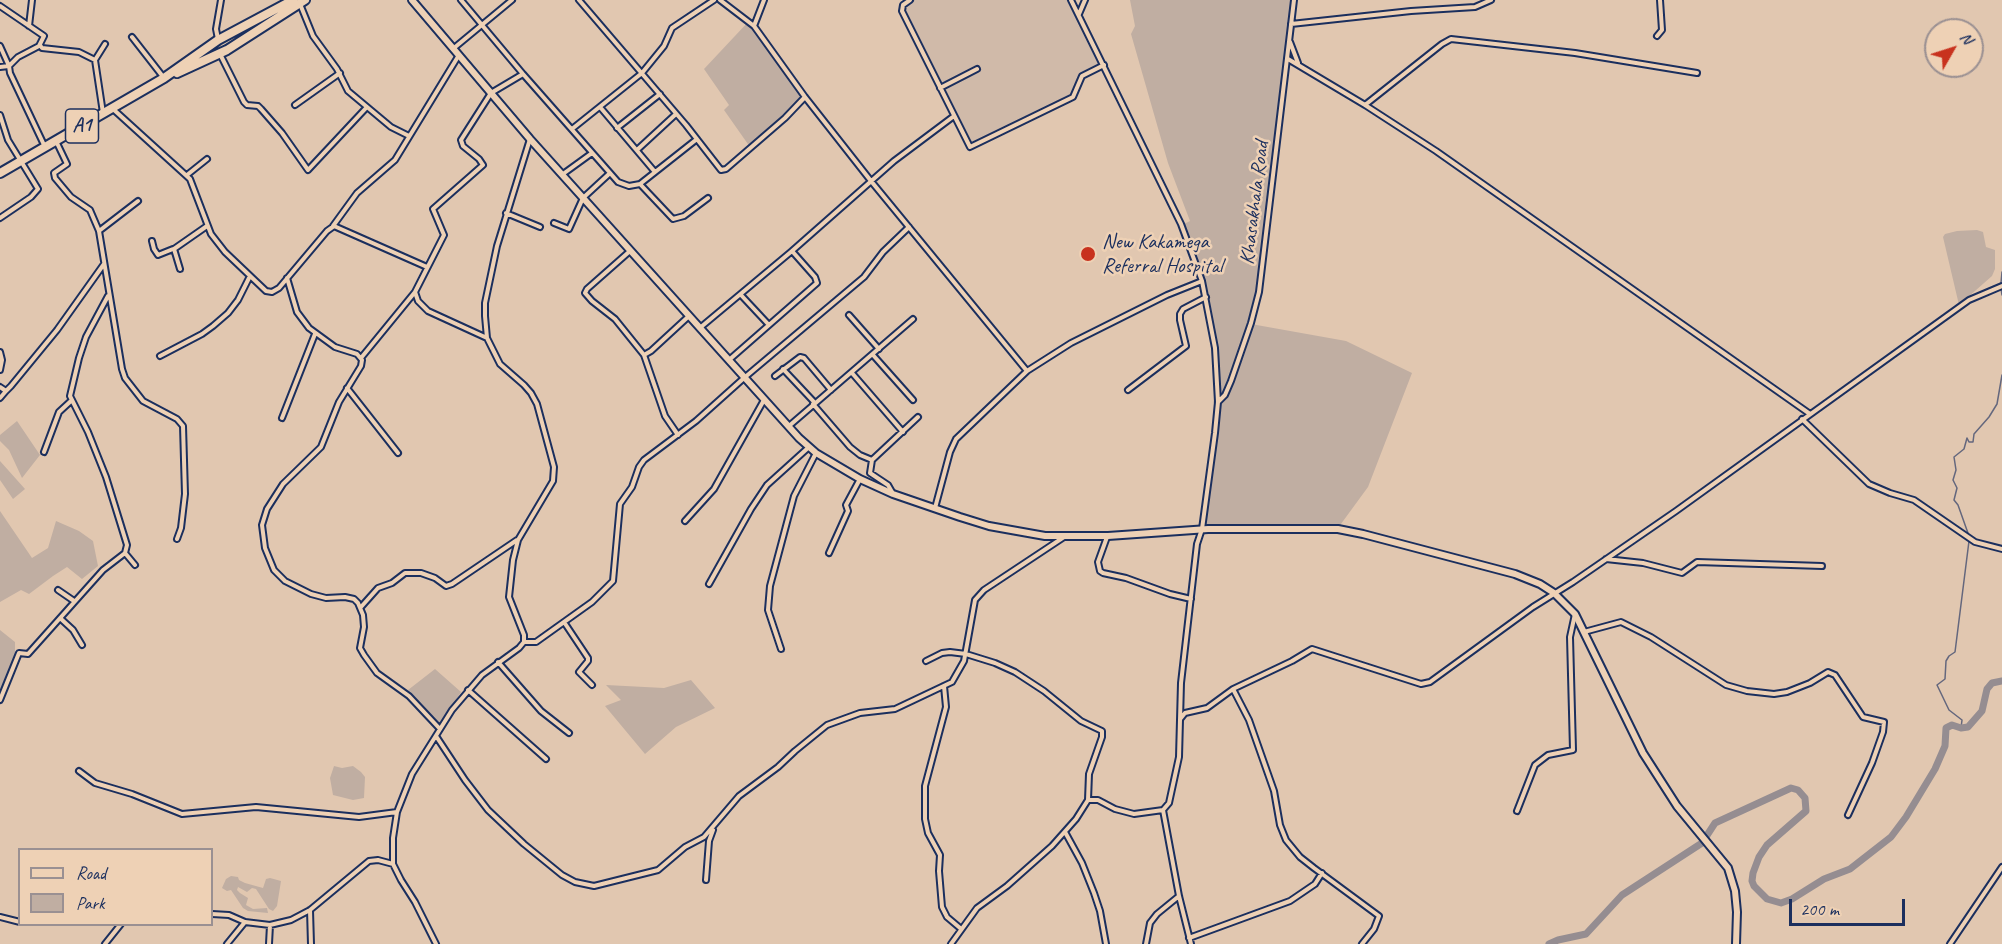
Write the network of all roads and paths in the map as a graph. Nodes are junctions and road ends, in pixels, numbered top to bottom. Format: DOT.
graph roads {
  1 [pos="32,0"];
  2 [pos="220,0"];
  3 [pos="412,0"];
  4 [pos="461,0"];
  5 [pos="512,0"];
  6 [pos="579,0"];
  7 [pos="714,0"];
  8 [pos="720,0"];
  9 [pos="764,0"];
  10 [pos="910,0"];
  11 [pos="1071,0"];
  12 [pos="1085,0"];
  13 [pos="1294,0"];
  14 [pos="1491,0"];
  15 [pos="1660,0"];
  16 [pos="299,1"];
  17 [pos="0,6"];
  18 [pos="1078,14"];
  19 [pos="482,24"];
  20 [pos="1291,24"];
  21 [pos="29,26"];
  22 [pos="754,26"];
  23 [pos="228,34"];
  24 [pos="1657,36"];
  25 [pos="132,37"];
  26 [pos="218,40"];
  27 [pos="1289,40"];
  28 [pos="105,44"];
  29 [pos="40,45"];
  30 [pos="235,45"];
  31 [pos="0,46"];
  32 [pos="454,48"];
  33 [pos="220,54"];
  34 [pos="459,54"];
  35 [pos="1288,59"];
  36 [pos="95,60"];
  37 [pos="1299,64"];
  38 [pos="1104,65"];
  39 [pos="9,66"];
  40 [pos="0,67"];
  41 [pos="977,69"];
  42 [pos="340,73"];
  43 [pos="642,73"];
  44 [pos="1696,73"];
  45 [pos="523,74"];
  46 [pos="164,78"];
  47 [pos="940,88"];
  48 [pos="491,93"];
  49 [pos="660,94"];
  50 [pos="805,97"];
  51 [pos="295,105"];
  52 [pos="1365,105"];
  53 [pos="367,107"];
  54 [pos="600,107"];
  55 [pos="112,108"];
  56 [pos="103,114"];
  57 [pos="676,114"];
  58 [pos="0,116"];
  59 [pos="954,116"];
  60 [pos="617,128"];
  61 [pos="572,129"];
  62 [pos="409,136"];
  63 [pos="530,139"];
  64 [pos="696,139"];
  65 [pos="56,141"];
  66 [pos="45,148"];
  67 [pos="637,150"];
  68 [pos="592,153"];
  69 [pos="207,159"];
  70 [pos="20,162"];
  71 [pos="1,169"];
  72 [pos="655,172"];
  73 [pos="562,174"];
  74 [pos="609,174"];
  75 [pos="187,175"];
  76 [pos="871,181"];
  77 [pos="640,184"];
  78 [pos="583,198"];
  79 [pos="708,198"];
  80 [pos="138,201"];
  81 [pos="506,213"];
  82 [pos="0,218"];
  83 [pos="554,223"];
  84 [pos="207,226"];
  85 [pos="333,226"];
  86 [pos="540,227"];
  87 [pos="909,227"];
  88 [pos="99,231"];
  89 [pos="152,241"];
  90 [pos="174,249"];
  91 [pos="631,251"];
  92 [pos="792,251"];
  93 [pos="104,263"];
  94 [pos="427,267"];
  95 [pos="180,269"];
  96 [pos="250,276"];
  97 [pos="287,278"];
  98 [pos="1202,281"];
  99 [pos="2002,286"];
  100 [pos="415,292"];
  101 [pos="741,295"];
  102 [pos="108,296"];
  103 [pos="1206,297"];
  104 [pos="849,315"];
  105 [pos="689,316"];
  106 [pos="914,319"];
  107 [pos="769,325"];
  108 [pos="701,327"];
  109 [pos="315,334"];
  110 [pos="487,338"];
  111 [pos="879,349"];
  112 [pos="0,352"];
  113 [pos="873,355"];
  114 [pos="160,356"];
  115 [pos="644,356"];
  116 [pos="361,358"];
  117 [pos="729,360"];
  118 [pos="783,369"];
  119 [pos="0,370"];
  120 [pos="1027,371"];
  121 [pos="852,373"];
  122 [pos="775,376"];
  123 [pos="744,378"];
  124 [pos="0,387"];
  125 [pos="348,388"];
  126 [pos="831,390"];
  127 [pos="1128,390"];
  128 [pos="6,391"];
  129 [pos="0,398"];
  130 [pos="72,400"];
  131 [pos="764,400"];
  132 [pos="913,400"];
  133 [pos="1218,402"];
  134 [pos="814,404"];
  135 [pos="1810,414"];
  136 [pos="918,417"];
  137 [pos="282,418"];
  138 [pos="1802,419"];
  139 [pos="789,426"];
  140 [pos="903,432"];
  141 [pos="678,435"];
  142 [pos="809,447"];
  143 [pos="44,452"];
  144 [pos="398,453"];
  145 [pos="816,453"];
  146 [pos="872,460"];
  147 [pos="860,479"];
  148 [pos="893,494"];
  149 [pos="935,509"];
  150 [pos="685,521"];
  151 [pos="1202,529"];
  152 [pos="1108,536"];
  153 [pos="1065,537"];
  154 [pos="177,538"];
  155 [pos="518,540"];
  156 [pos="2002,549"];
  157 [pos="125,553"];
  158 [pos="829,554"];
  159 [pos="1605,559"];
  160 [pos="135,565"];
  161 [pos="1822,566"];
  162 [pos="709,584"];
  163 [pos="57,590"];
  164 [pos="1554,593"];
  165 [pos="1191,599"];
  166 [pos="74,602"];
  167 [pos="361,607"];
  168 [pos="1575,614"];
  169 [pos="60,618"];
  170 [pos="564,622"];
  171 [pos="1584,632"];
  172 [pos="524,642"];
  173 [pos="82,645"];
  174 [pos="781,649"];
  175 [pos="966,654"];
  176 [pos="926,661"];
  177 [pos="498,662"];
  178 [pos="592,686"];
  179 [pos="944,687"];
  180 [pos="1233,689"];
  181 [pos="468,690"];
  182 [pos="0,700"];
  183 [pos="1180,719"];
  184 [pos="441,729"];
  185 [pos="570,733"];
  186 [pos="436,736"];
  187 [pos="546,759"];
  188 [pos="80,771"];
  189 [pos="1088,800"];
  190 [pos="1163,810"];
  191 [pos="1517,811"];
  192 [pos="397,812"];
  193 [pos="1848,816"];
  194 [pos="713,829"];
  195 [pos="1065,832"];
  196 [pos="393,864"];
  197 [pos="2002,867"];
  198 [pos="1322,873"];
  199 [pos="706,880"];
  200 [pos="1179,896"];
  201 [pos="310,910"];
  202 [pos="213,914"];
  203 [pos="0,917"];
  204 [pos="18,922"];
  205 [pos="245,922"];
  206 [pos="270,925"];
  207 [pos="119,926"];
  208 [pos="960,928"];
  209 [pos="1189,938"];
  210 [pos="105,944"];
  211 [pos="227,944"];
  212 [pos="269,944"];
  213 [pos="311,944"];
  214 [pos="436,944"];
  215 [pos="951,944"];
  216 [pos="1106,944"];
  217 [pos="1146,944"];
  218 [pos="1191,944"];
  219 [pos="1362,944"];
  220 [pos="1736,944"];
  221 [pos="1950,944"];
  1 -- 21 [label="street"];
  2 -- 26 [label="street"];
  3 -- 32 [label="main road"];
  4 -- 19 [label="street"];
  5 -- 19 [label="street"];
  6 -- 43 [label="street"];
  7 -- 43 [label="street"];
  8 -- 22 [label="street"];
  9 -- 22 [label="street"];
  10 -- 47 [label="street"];
  11 -- 18 [label="street"];
  12 -- 18 [label="street"];
  13 -- 20 [label="street, Khasakhala Road"];
  14 -- 20 [label="street"];
  15 -- 24 [label="street"];
  16 -- 23 [label="highway, A1"];
  16 -- 30 [label="highway, A1"];
  16 -- 42 [label="street"];
  17 -- 21 [label="street"];
  18 -- 38 [label="street"];
  19 -- 32 [label="street"];
  19 -- 45 [label="street"];
  20 -- 27 [label="street, Khasakhala Road"];
  21 -- 29 [label="street"];
  22 -- 50 [label="street"];
  23 -- 26 [label="highway, A1"];
  23 -- 30 [label="highway"];
  25 -- 46 [label="street"];
  26 -- 46 [label="highway, A1"];
  27 -- 35 [label="street, Khasakhala Road"];
  27 -- 37 [label="street"];
  28 -- 36 [label="street"];
  29 -- 36 [label="street"];
  29 -- 39 [label="street"];
  30 -- 33 [label="highway, A1"];
  31 -- 39 [label="street"];
  32 -- 34 [label="main road"];
  33 -- 46 [label="highway, A1"];
  33 -- 53 [label="street"];
  34 -- 48 [label="main road"];
  34 -- 62 [label="street"];
  35 -- 37 [label="street"];
  35 -- 133 [label="street, Khasakhala Road"];
  36 -- 56 [label="street"];
  37 -- 52 [label="street"];
  38 -- 59 [label="street"];
  38 -- 98 [label="street"];
  39 -- 40 [label="street"];
  39 -- 66 [label="street"];
  41 -- 47 [label="street"];
  42 -- 51 [label="street"];
  42 -- 53 [label="street"];
  43 -- 49 [label="street"];
  43 -- 54 [label="street"];
  44 -- 52 [label="street"];
  45 -- 48 [label="street"];
  45 -- 61 [label="street"];
  46 -- 55 [label="highway, A1"];
  47 -- 59 [label="street"];
  48 -- 63 [label="main road"];
  48 -- 94 [label="street"];
  49 -- 57 [label="street"];
  49 -- 60 [label="street"];
  50 -- 64 [label="street"];
  50 -- 76 [label="street"];
  52 -- 135 [label="street"];
  53 -- 62 [label="street"];
  54 -- 60 [label="street"];
  54 -- 61 [label="street"];
  55 -- 56 [label="highway, A1"];
  55 -- 75 [label="street"];
  56 -- 65 [label="highway, A1"];
  57 -- 64 [label="street"];
  57 -- 67 [label="street"];
  58 -- 70 [label="street"];
  59 -- 76 [label="street"];
  60 -- 67 [label="street"];
  61 -- 68 [label="street"];
  62 -- 85 [label="street"];
  63 -- 73 [label="main road"];
  63 -- 81 [label="street"];
  64 -- 72 [label="street"];
  65 -- 66 [label="highway, A1"];
  65 -- 88 [label="street"];
  66 -- 70 [label="highway, A1"];
  67 -- 72 [label="street"];
  68 -- 73 [label="street"];
  68 -- 74 [label="street"];
  69 -- 75 [label="street"];
  70 -- 71 [label="highway, A1"];
  70 -- 82 [label="street"];
  72 -- 77 [label="street"];
  73 -- 78 [label="main road"];
  74 -- 77 [label="street"];
  74 -- 78 [label="street"];
  75 -- 84 [label="street"];
  76 -- 87 [label="street"];
  76 -- 92 [label="street"];
  77 -- 79 [label="street"];
  78 -- 83 [label="street"];
  78 -- 91 [label="main road"];
  80 -- 88 [label="street"];
  81 -- 86 [label="street"];
  81 -- 110 [label="street"];
  84 -- 90 [label="street"];
  84 -- 96 [label="street"];
  85 -- 94 [label="street"];
  85 -- 97 [label="street"];
  87 -- 120 [label="street"];
  87 -- 123 [label="street"];
  88 -- 93 [label="street"];
  89 -- 90 [label="street"];
  90 -- 95 [label="street"];
  91 -- 105 [label="main road"];
  91 -- 115 [label="street"];
  92 -- 101 [label="street"];
  92 -- 107 [label="street"];
  93 -- 102 [label="street"];
  93 -- 128 [label="street"];
  94 -- 100 [label="street"];
  96 -- 97 [label="street"];
  96 -- 114 [label="street"];
  97 -- 109 [label="street"];
  98 -- 103 [label="street"];
  98 -- 120 [label="street"];
  99 -- 135 [label="street"];
  100 -- 110 [label="street"];
  100 -- 116 [label="street"];
  101 -- 107 [label="street"];
  101 -- 108 [label="street"];
  102 -- 130 [label="street"];
  102 -- 154 [label="street"];
  103 -- 127 [label="street"];
  103 -- 133 [label="street"];
  104 -- 111 [label="street"];
  105 -- 108 [label="main road"];
  105 -- 115 [label="street"];
  106 -- 111 [label="street"];
  107 -- 117 [label="street"];
  108 -- 117 [label="main road"];
  109 -- 116 [label="street"];
  109 -- 137 [label="street"];
  110 -- 155 [label="street"];
  111 -- 113 [label="street"];
  112 -- 119 [label="street"];
  113 -- 121 [label="street"];
  113 -- 132 [label="street"];
  115 -- 141 [label="street"];
  116 -- 125 [label="street"];
  117 -- 123 [label="main road"];
  118 -- 122 [label="street"];
  118 -- 126 [label="street"];
  118 -- 134 [label="street"];
  120 -- 149 [label="street"];
  121 -- 126 [label="street"];
  121 -- 140 [label="street"];
  123 -- 131 [label="main road"];
  123 -- 141 [label="street"];
  124 -- 128 [label="street"];
  125 -- 144 [label="street"];
  125 -- 167 [label="street"];
  126 -- 134 [label="street"];
  128 -- 129 [label="street"];
  130 -- 143 [label="street"];
  130 -- 157 [label="street"];
  131 -- 139 [label="main road"];
  131 -- 150 [label="street"];
  133 -- 151 [label="street"];
  134 -- 139 [label="street"];
  134 -- 146 [label="street"];
  135 -- 138 [label="street"];
  136 -- 140 [label="street"];
  138 -- 156 [label="street"];
  138 -- 159 [label="street"];
  139 -- 142 [label="main road"];
  140 -- 146 [label="street"];
  141 -- 170 [label="street"];
  142 -- 145 [label="main road"];
  142 -- 162 [label="street"];
  145 -- 147 [label="main road"];
  145 -- 174 [label="street"];
  146 -- 148 [label="street"];
  147 -- 148 [label="main road"];
  147 -- 158 [label="street"];
  148 -- 149 [label="main road"];
  149 -- 153 [label="main road"];
  151 -- 152 [label="main road"];
  151 -- 164 [label="main road"];
  151 -- 165 [label="street"];
  152 -- 153 [label="main road"];
  152 -- 165 [label="street"];
  153 -- 175 [label="street"];
  155 -- 167 [label="street"];
  155 -- 172 [label="street"];
  157 -- 160 [label="street"];
  157 -- 166 [label="street"];
  159 -- 161 [label="street"];
  159 -- 164 [label="street"];
  163 -- 166 [label="street"];
  164 -- 168 [label="main road"];
  164 -- 180 [label="street"];
  165 -- 183 [label="street"];
  166 -- 169 [label="street"];
  167 -- 184 [label="street"];
  168 -- 171 [label="main road"];
  168 -- 191 [label="street"];
  169 -- 173 [label="street"];
  169 -- 182 [label="street"];
  170 -- 172 [label="street"];
  170 -- 178 [label="street"];
  171 -- 193 [label="street"];
  171 -- 220 [label="main road"];
  172 -- 177 [label="street"];
  175 -- 176 [label="street"];
  175 -- 179 [label="street"];
  175 -- 189 [label="street"];
  177 -- 181 [label="street"];
  177 -- 185 [label="street"];
  179 -- 194 [label="street"];
  179 -- 208 [label="street"];
  180 -- 183 [label="street"];
  180 -- 198 [label="street"];
  181 -- 184 [label="street"];
  181 -- 187 [label="street"];
  183 -- 190 [label="street"];
  184 -- 186 [label="street"];
  186 -- 192 [label="street"];
  186 -- 194 [label="street"];
  188 -- 192 [label="street"];
  189 -- 190 [label="street"];
  189 -- 195 [label="street"];
  190 -- 200 [label="street"];
  192 -- 196 [label="street"];
  194 -- 199 [label="street"];
  195 -- 208 [label="street"];
  195 -- 216 [label="street"];
  196 -- 201 [label="street"];
  196 -- 214 [label="street"];
  197 -- 221 [label="street"];
  198 -- 209 [label="street"];
  198 -- 219 [label="street"];
  200 -- 209 [label="street"];
  200 -- 217 [label="street"];
  201 -- 206 [label="street"];
  201 -- 213 [label="street"];
  202 -- 205 [label="street"];
  203 -- 204 [label="street"];
  205 -- 206 [label="street"];
  205 -- 211 [label="street"];
  206 -- 212 [label="street"];
  207 -- 210 [label="street"];
  208 -- 215 [label="street"];
  209 -- 218 [label="street"];
}
